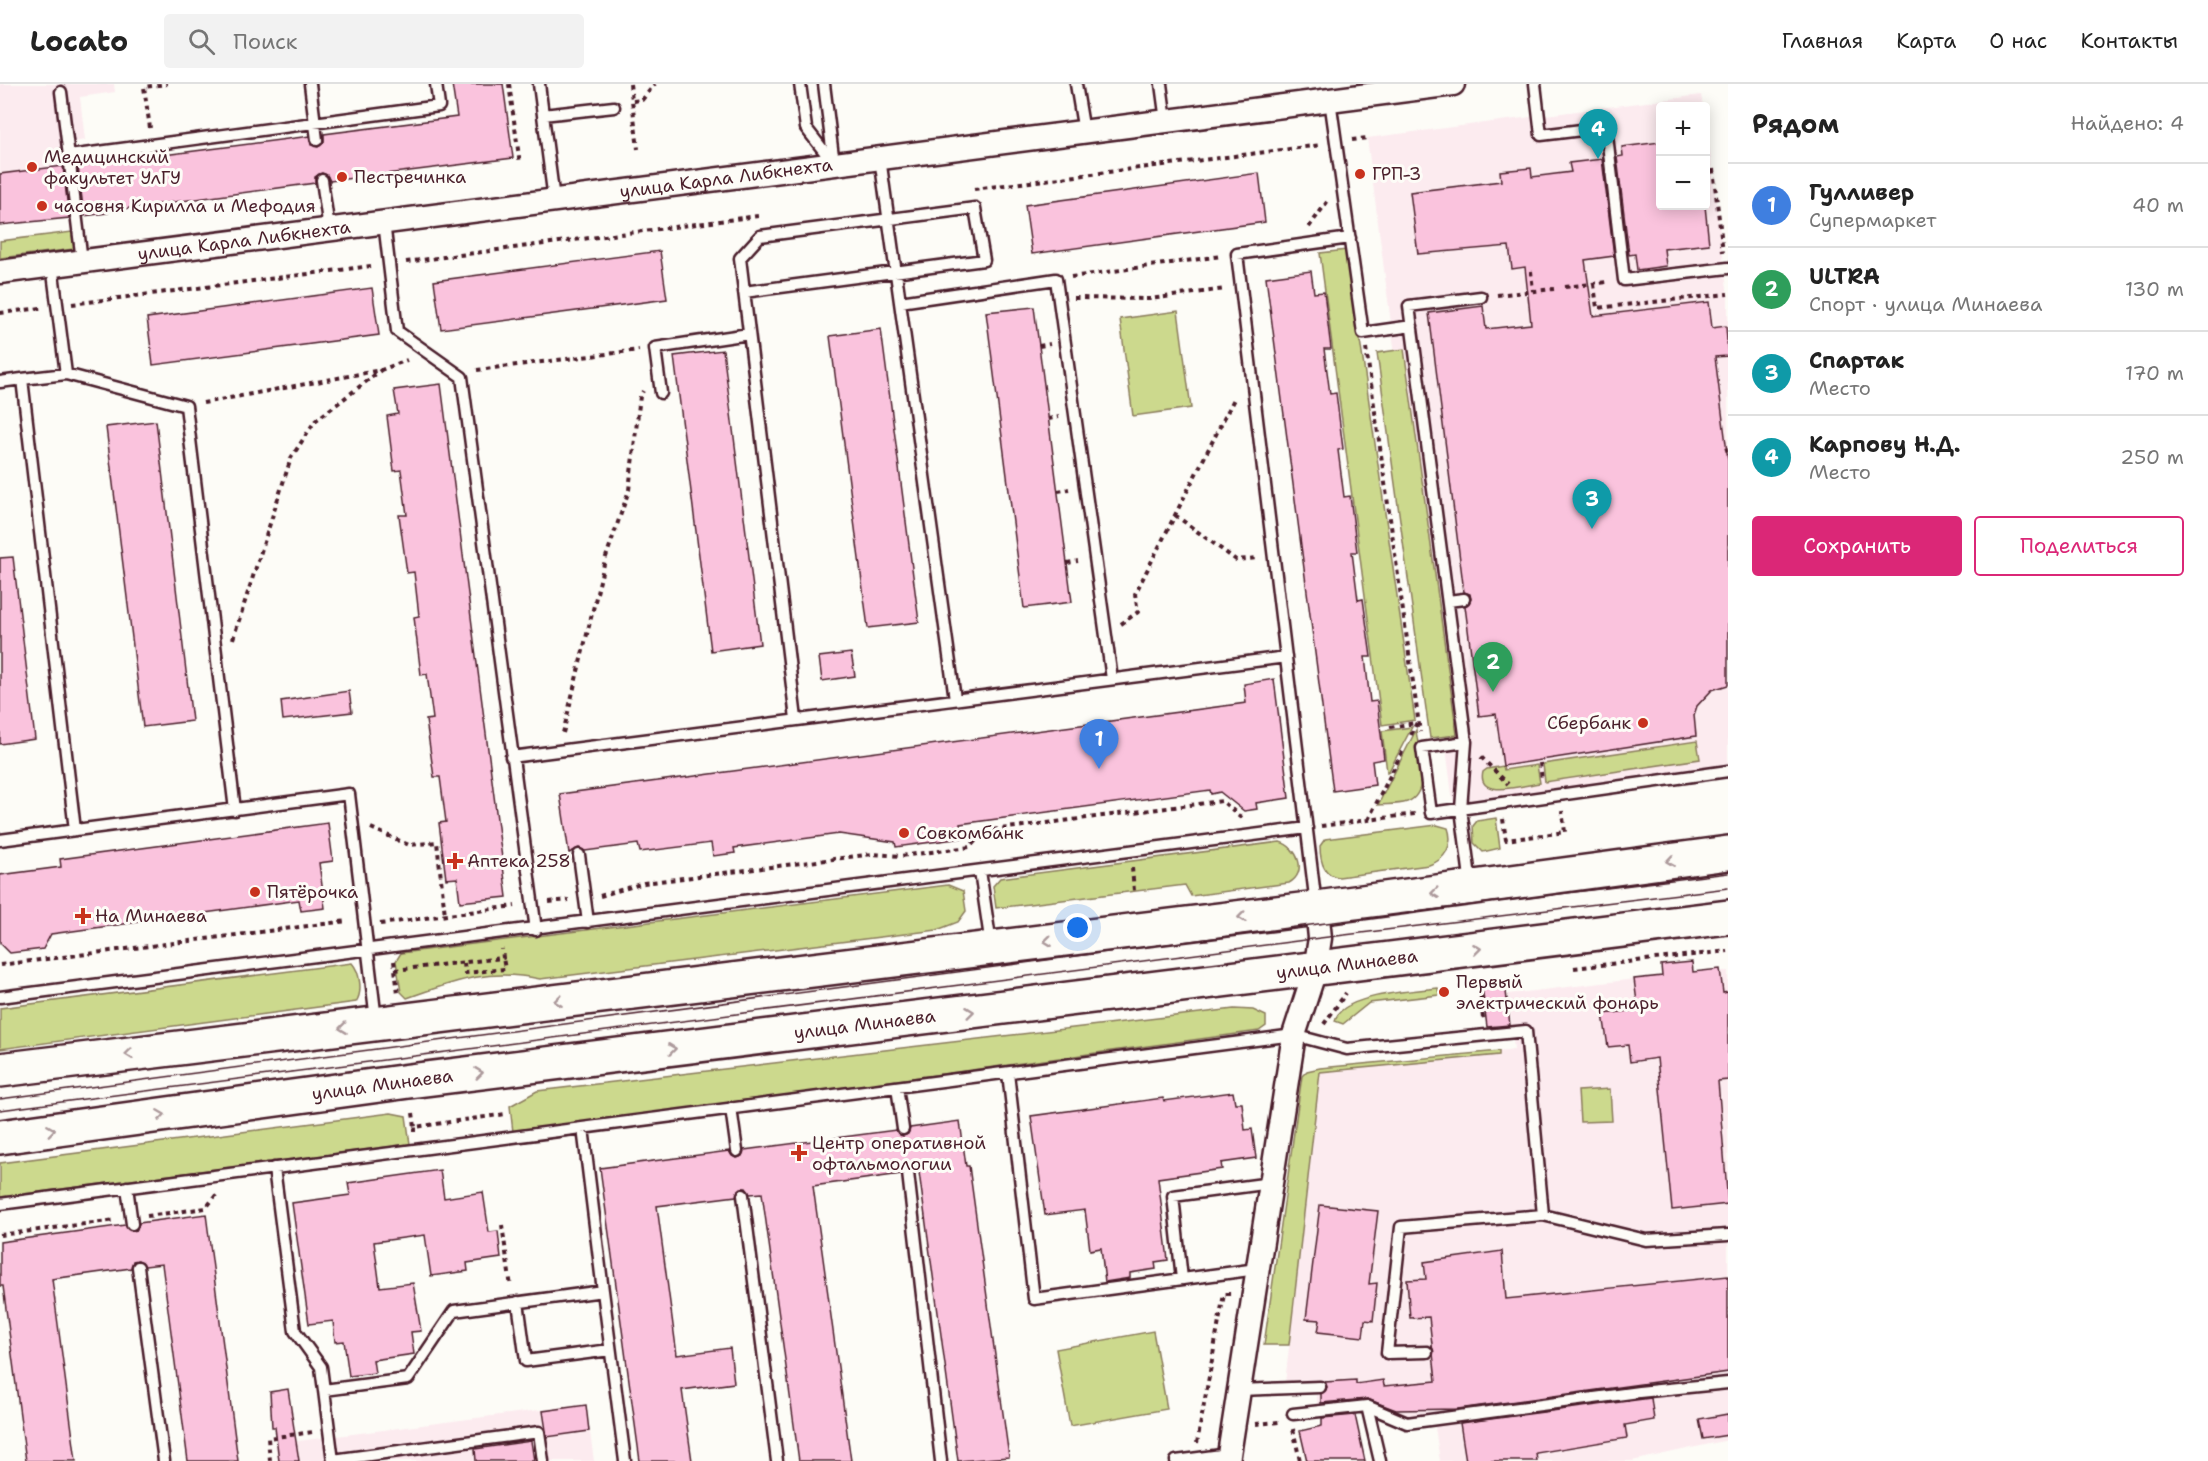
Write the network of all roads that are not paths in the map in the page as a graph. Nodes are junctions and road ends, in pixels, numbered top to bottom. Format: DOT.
graph roads {
  1 [pos="310,84"];
  2 [pos="436,84"];
  3 [pos="539,84"];
  4 [pos="800,84"];
  5 [pos="824,84"];
  6 [pos="1076,84"];
  7 [pos="1161,84"];
  8 [pos="1453,84"];
  9 [pos="1535,84"];
  10 [pos="61,92"];
  11 [pos="1330,100"];
  12 [pos="614,107"];
  13 [pos="543,116"];
  14 [pos="1166,121"];
  15 [pos="315,123"];
  16 [pos="1084,132"];
  17 [pos="317,140"];
  18 [pos="69,156"];
  19 [pos="880,158"];
  20 [pos="834,164"];
  21 [pos="322,180"];
  22 [pos="554,200"];
  23 [pos="888,220"];
  24 [pos="384,222"];
  25 [pos="329,229"];
  26 [pos="1350,238"];
  27 [pos="82,261"];
  28 [pos="52,265"];
  29 [pos="1726,268"];
  30 [pos="0,272"];
  31 [pos="896,272"];
  32 [pos="744,292"];
  33 [pos="1481,297"];
  34 [pos="900,302"];
  35 [pos="1412,326"];
  36 [pos="749,334"];
  37 [pos="66,374"];
  38 [pos="22,379"];
  39 [pos="0,382"];
  40 [pos="661,393"];
  41 [pos="1464,599"];
  42 [pos="1448,601"];
  43 [pos="1286,657"];
  44 [pos="1112,679"];
  45 [pos="955,699"];
  46 [pos="796,719"];
  47 [pos="1466,742"];
  48 [pos="511,757"];
  49 [pos="1728,771"];
  50 [pos="1461,809"];
  51 [pos="236,810"];
  52 [pos="1307,828"];
  53 [pos="75,830"];
  54 [pos="0,840"];
  55 [pos="1728,853"];
  56 [pos="579,855"];
  57 [pos="980,871"];
  58 [pos="1472,888"];
  59 [pos="1317,908"];
  60 [pos="1728,917"];
  61 [pos="588,922"];
  62 [pos="536,930"];
  63 [pos="991,948"];
  64 [pos="367,949"];
  65 [pos="1315,970"];
  66 [pos="0,997"];
  67 [pos="377,1023"];
  68 [pos="1294,1035"];
  69 [pos="0,1070"];
  70 [pos="1008,1073"];
  71 [pos="897,1087"];
  72 [pos="731,1108"];
  73 [pos="583,1128"];
  74 [pos="903,1129"];
  75 [pos="0,1137"];
  76 [pos="737,1150"];
  77 [pos="274,1168"];
  78 [pos="908,1173"];
  79 [pos="1271,1183"];
  80 [pos="127,1187"];
  81 [pos="743,1195"];
  82 [pos="0,1204"];
  83 [pos="1543,1215"];
  84 [pos="132,1224"];
  85 [pos="1728,1235"];
  86 [pos="138,1268"];
  87 [pos="1257,1269"];
  88 [pos="1182,1279"];
  89 [pos="603,1291"];
  90 [pos="516,1302"];
  91 [pos="610,1350"];
  92 [pos="1427,1352"];
  93 [pos="1728,1383"];
  94 [pos="1320,1387"];
  95 [pos="324,1390"];
  96 [pos="1239,1390"];
  97 [pos="1367,1406"];
  98 [pos="1292,1417"];
  99 [pos="1228,1457"];
  100 [pos="333,1460"];
  101 [pos="164,1461"];
  102 [pos="543,1461"];
  103 [pos="625,1461"];
  104 [pos="777,1461"];
  105 [pos="941,1461"];
  106 [pos="1176,1461"];
  107 [pos="1380,1461"];
  1 -- 15 [label="lane"];
  2 -- 15 [label="lane"];
  3 -- 13 [label="lane"];
  4 -- 20 [label="lane"];
  5 -- 20 [label="lane"];
  6 -- 16 [label="lane"];
  7 -- 14 [label="lane"];
  8 -- 11 [label="street, улица Карла Либкнехта"];
  9 -- 29 [label="lane"];
  10 -- 18 [label="lane"];
  11 -- 14 [label="street, улица Карла Либкнехта"];
  11 -- 26 [label="lane"];
  12 -- 13 [label="lane"];
  13 -- 22 [label="lane"];
  14 -- 16 [label="street, улица Карла Либкнехта"];
  15 -- 17 [label="lane"];
  15 -- 18 [label="lane"];
  16 -- 19 [label="street, улица Карла Либкнехта"];
  18 -- 27 [label="lane"];
  19 -- 20 [label="street, улица Карла Либкнехта"];
  19 -- 23 [label="lane"];
  20 -- 22 [label="street, улица Карла Либкнехта"];
  21 -- 25 [label="lane"];
  22 -- 24 [label="street, улица Карла Либкнехта"];
  23 -- 31 [label="lane"];
  23 -- 31 [label="lane"];
  23 -- 32 [label="lane"];
  24 -- 25 [label="street, улица Карла Либкнехта"];
  24 -- 48 [label="lane"];
  25 -- 27 [label="street, улица Карла Либкнехта"];
  26 -- 35 [label="lane"];
  26 -- 43 [label="lane"];
  27 -- 28 [label="street, улица Карла Либкнехта"];
  28 -- 30 [label="street, улица Карла Либкнехта"];
  28 -- 37 [label="lane"];
  31 -- 32 [label="lane"];
  31 -- 34 [label="lane"];
  32 -- 36 [label="lane"];
  33 -- 35 [label="lane"];
  34 -- 44 [label="lane"];
  34 -- 45 [label="lane"];
  35 -- 42 [label="lane"];
  36 -- 40 [label="lane"];
  36 -- 46 [label="lane"];
  37 -- 38 [label="lane"];
  37 -- 51 [label="lane"];
  38 -- 39 [label="lane"];
  38 -- 53 [label="lane"];
  41 -- 42 [label="lane"];
  42 -- 47 [label="lane"];
  43 -- 44 [label="lane"];
  43 -- 52 [label="lane"];
  44 -- 45 [label="lane"];
  45 -- 46 [label="lane"];
  46 -- 48 [label="lane"];
  47 -- 50 [label="lane"];
  47 -- 50 [label="lane"];
  48 -- 62 [label="lane"];
  49 -- 50 [label="lane"];
  50 -- 58 [label="lane"];
  51 -- 53 [label="lane"];
  51 -- 64 [label="lane"];
  52 -- 57 [label="lane"];
  52 -- 59 [label="lane"];
  53 -- 54 [label="lane"];
  55 -- 58 [label="main road, one-way"];
  56 -- 61 [label="lane"];
  57 -- 61 [label="lane"];
  57 -- 63 [label="lane"];
  58 -- 59 [label="main road, one-way"];
  59 -- 63 [label="main road, one-way"];
  59 -- 65 [label="street"];
  65 -- 60 [label="main road, улица Минаева, one-way"];
  61 -- 62 [label="lane"];
  62 -- 64 [label="lane"];
  63 -- 67 [label="main road, one-way"];
  64 -- 66 [label="lane"];
  64 -- 67 [label="lane"];
  65 -- 68 [label="street"];
  75 -- 65 [label="main road, улица Минаева, one-way"];
  67 -- 69 [label="main road, one-way"];
  68 -- 70 [label="lane"];
  68 -- 79 [label="street"];
  68 -- 83 [label="lane"];
  70 -- 71 [label="lane"];
  70 -- 88 [label="lane"];
  71 -- 72 [label="lane"];
  71 -- 74 [label="lane"];
  72 -- 73 [label="lane"];
  72 -- 76 [label="lane"];
  73 -- 77 [label="lane"];
  73 -- 89 [label="lane"];
  77 -- 80 [label="lane"];
  77 -- 95 [label="lane"];
  78 -- 105 [label="lane"];
  79 -- 87 [label="street"];
  79 -- 88 [label="lane"];
  80 -- 82 [label="lane"];
  80 -- 84 [label="lane"];
  81 -- 104 [label="lane"];
  83 -- 85 [label="lane"];
  83 -- 92 [label="lane"];
  86 -- 101 [label="lane"];
  87 -- 88 [label="lane"];
  87 -- 96 [label="street"];
  89 -- 90 [label="lane"];
  89 -- 91 [label="lane"];
  90 -- 91 [label="lane"];
  90 -- 95 [label="lane"];
  91 -- 103 [label="lane"];
  93 -- 97 [label="lane"];
  94 -- 96 [label="lane"];
  95 -- 100 [label="lane"];
  96 -- 99 [label="street"];
  97 -- 98 [label="lane"];
  97 -- 107 [label="lane"];
  99 -- 106 [label="lane"];
  100 -- 102 [label="lane"];
}
